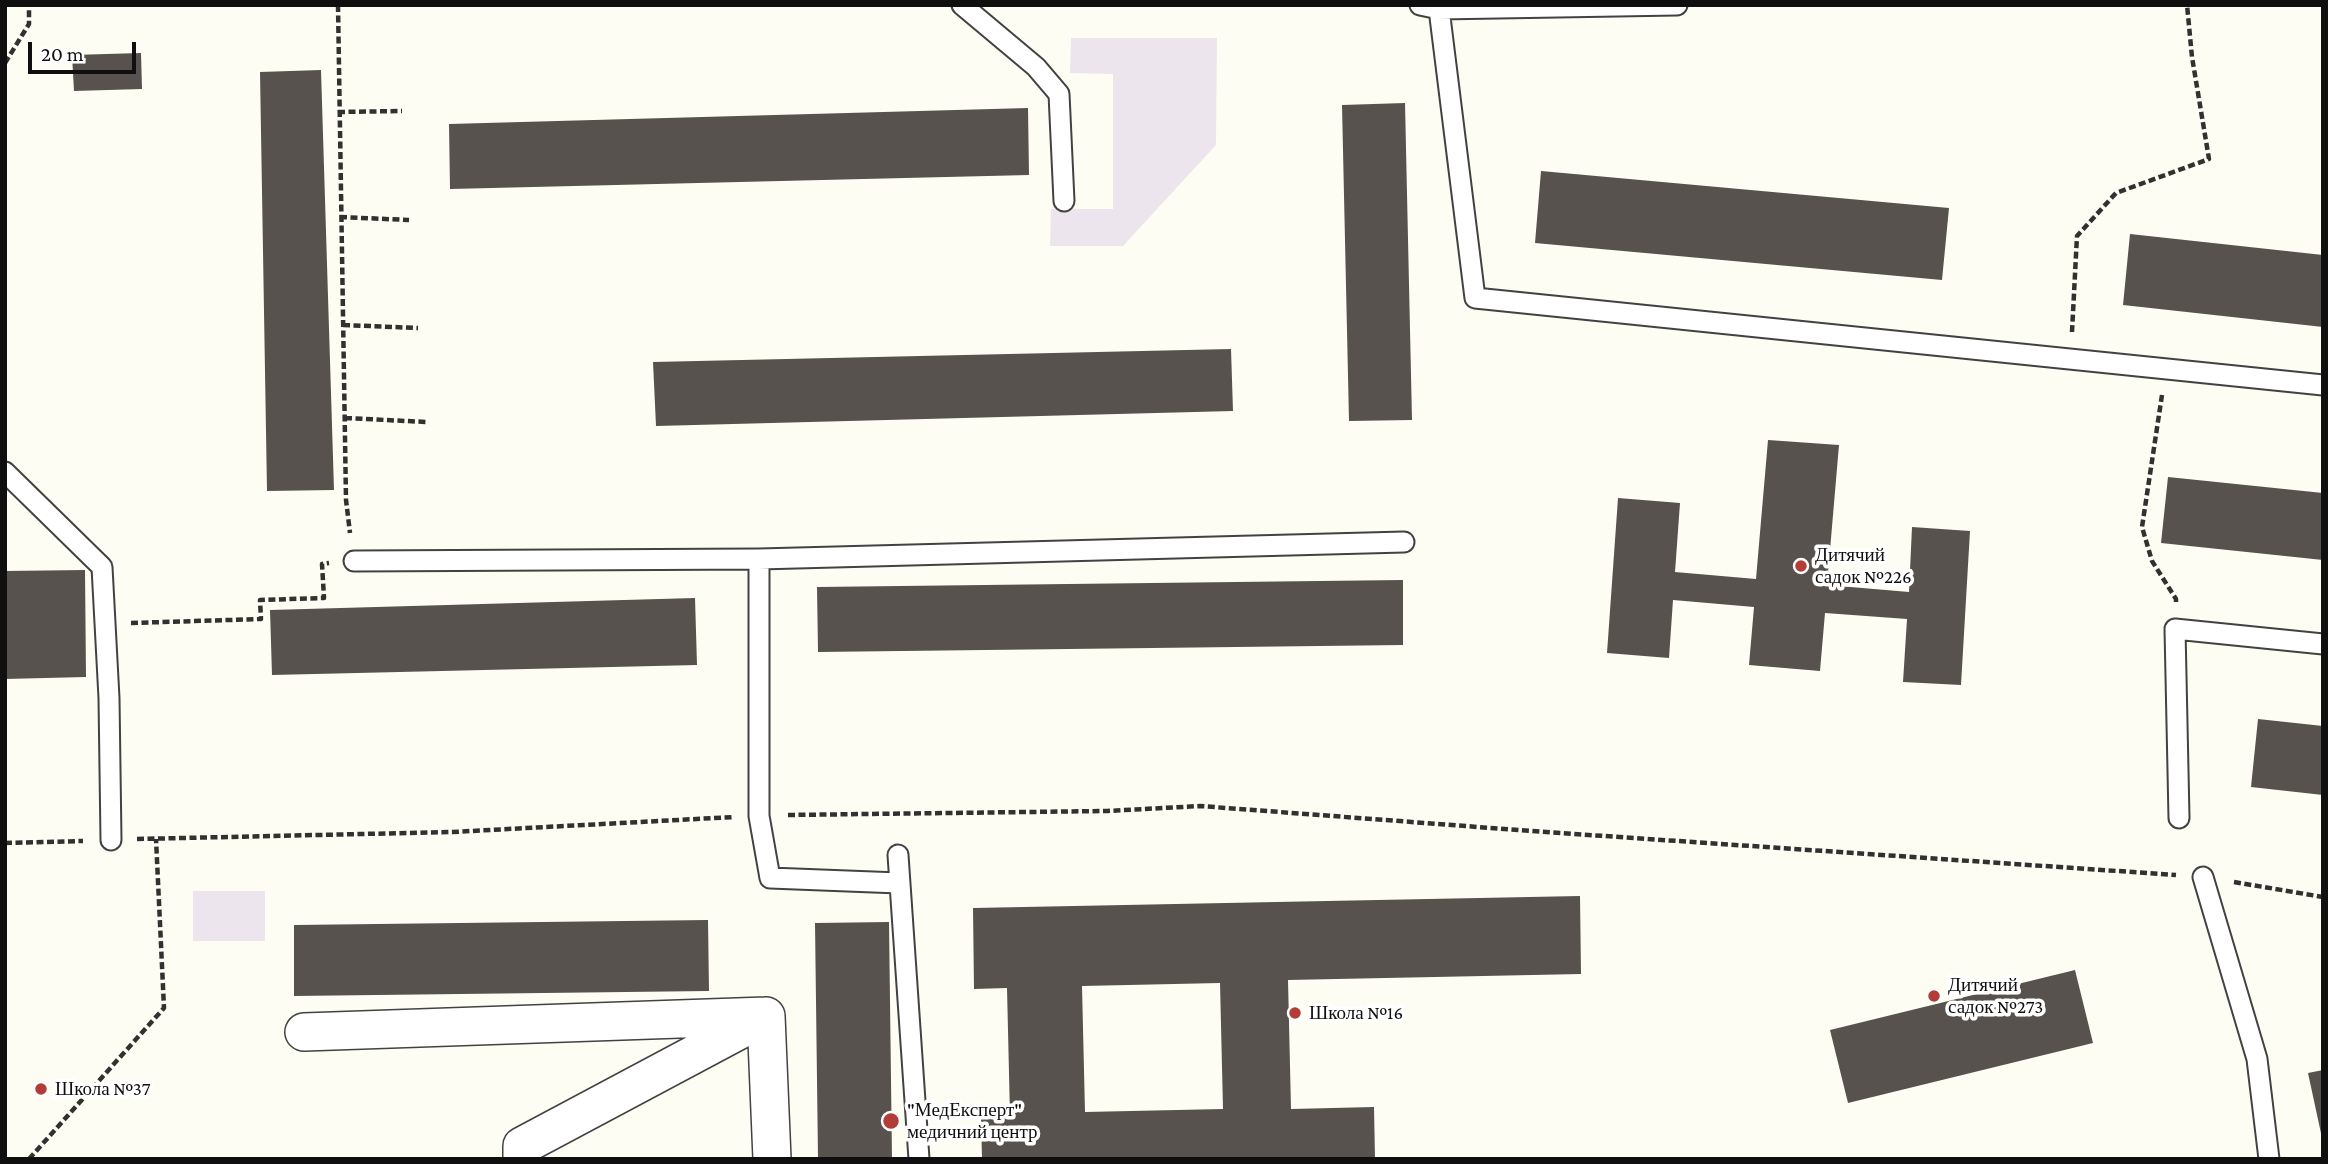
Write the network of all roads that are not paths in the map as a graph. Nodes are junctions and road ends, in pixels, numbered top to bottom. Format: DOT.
graph roads {
  1 [pos="962,5"];
  2 [pos="1678,5"];
  3 [pos="1429,7"];
  4 [pos="1064,201"];
  5 [pos="2323,385"];
  6 [pos="5,472"];
  7 [pos="1404,542"];
  8 [pos="760,559"];
  9 [pos="354,561"];
  10 [pos="2323,644"];
  11 [pos="2179,818"];
  12 [pos="111,840"];
  13 [pos="898,855"];
  14 [pos="2203,877"];
  15 [pos="899,883"];
  16 [pos="766,1016"];
  17 [pos="304,1032"];
  18 [pos="522,1159"];
  19 [pos="772,1159"];
  20 [pos="919,1159"];
  21 [pos="2269,1159"];
  1 -- 4 [label="lane"];
  2 -- 3 [label="lane"];
  3 -- 5 [label="lane"];
  6 -- 12 [label="lane"];
  7 -- 8 [label="lane"];
  8 -- 9 [label="lane"];
  8 -- 15 [label="lane"];
  10 -- 11 [label="lane"];
  13 -- 15 [label="lane"];
  14 -- 21 [label="lane"];
  15 -- 20 [label="lane"];
  16 -- 17 [label="street"];
  16 -- 18 [label="street"];
  16 -- 19 [label="street"];
}
